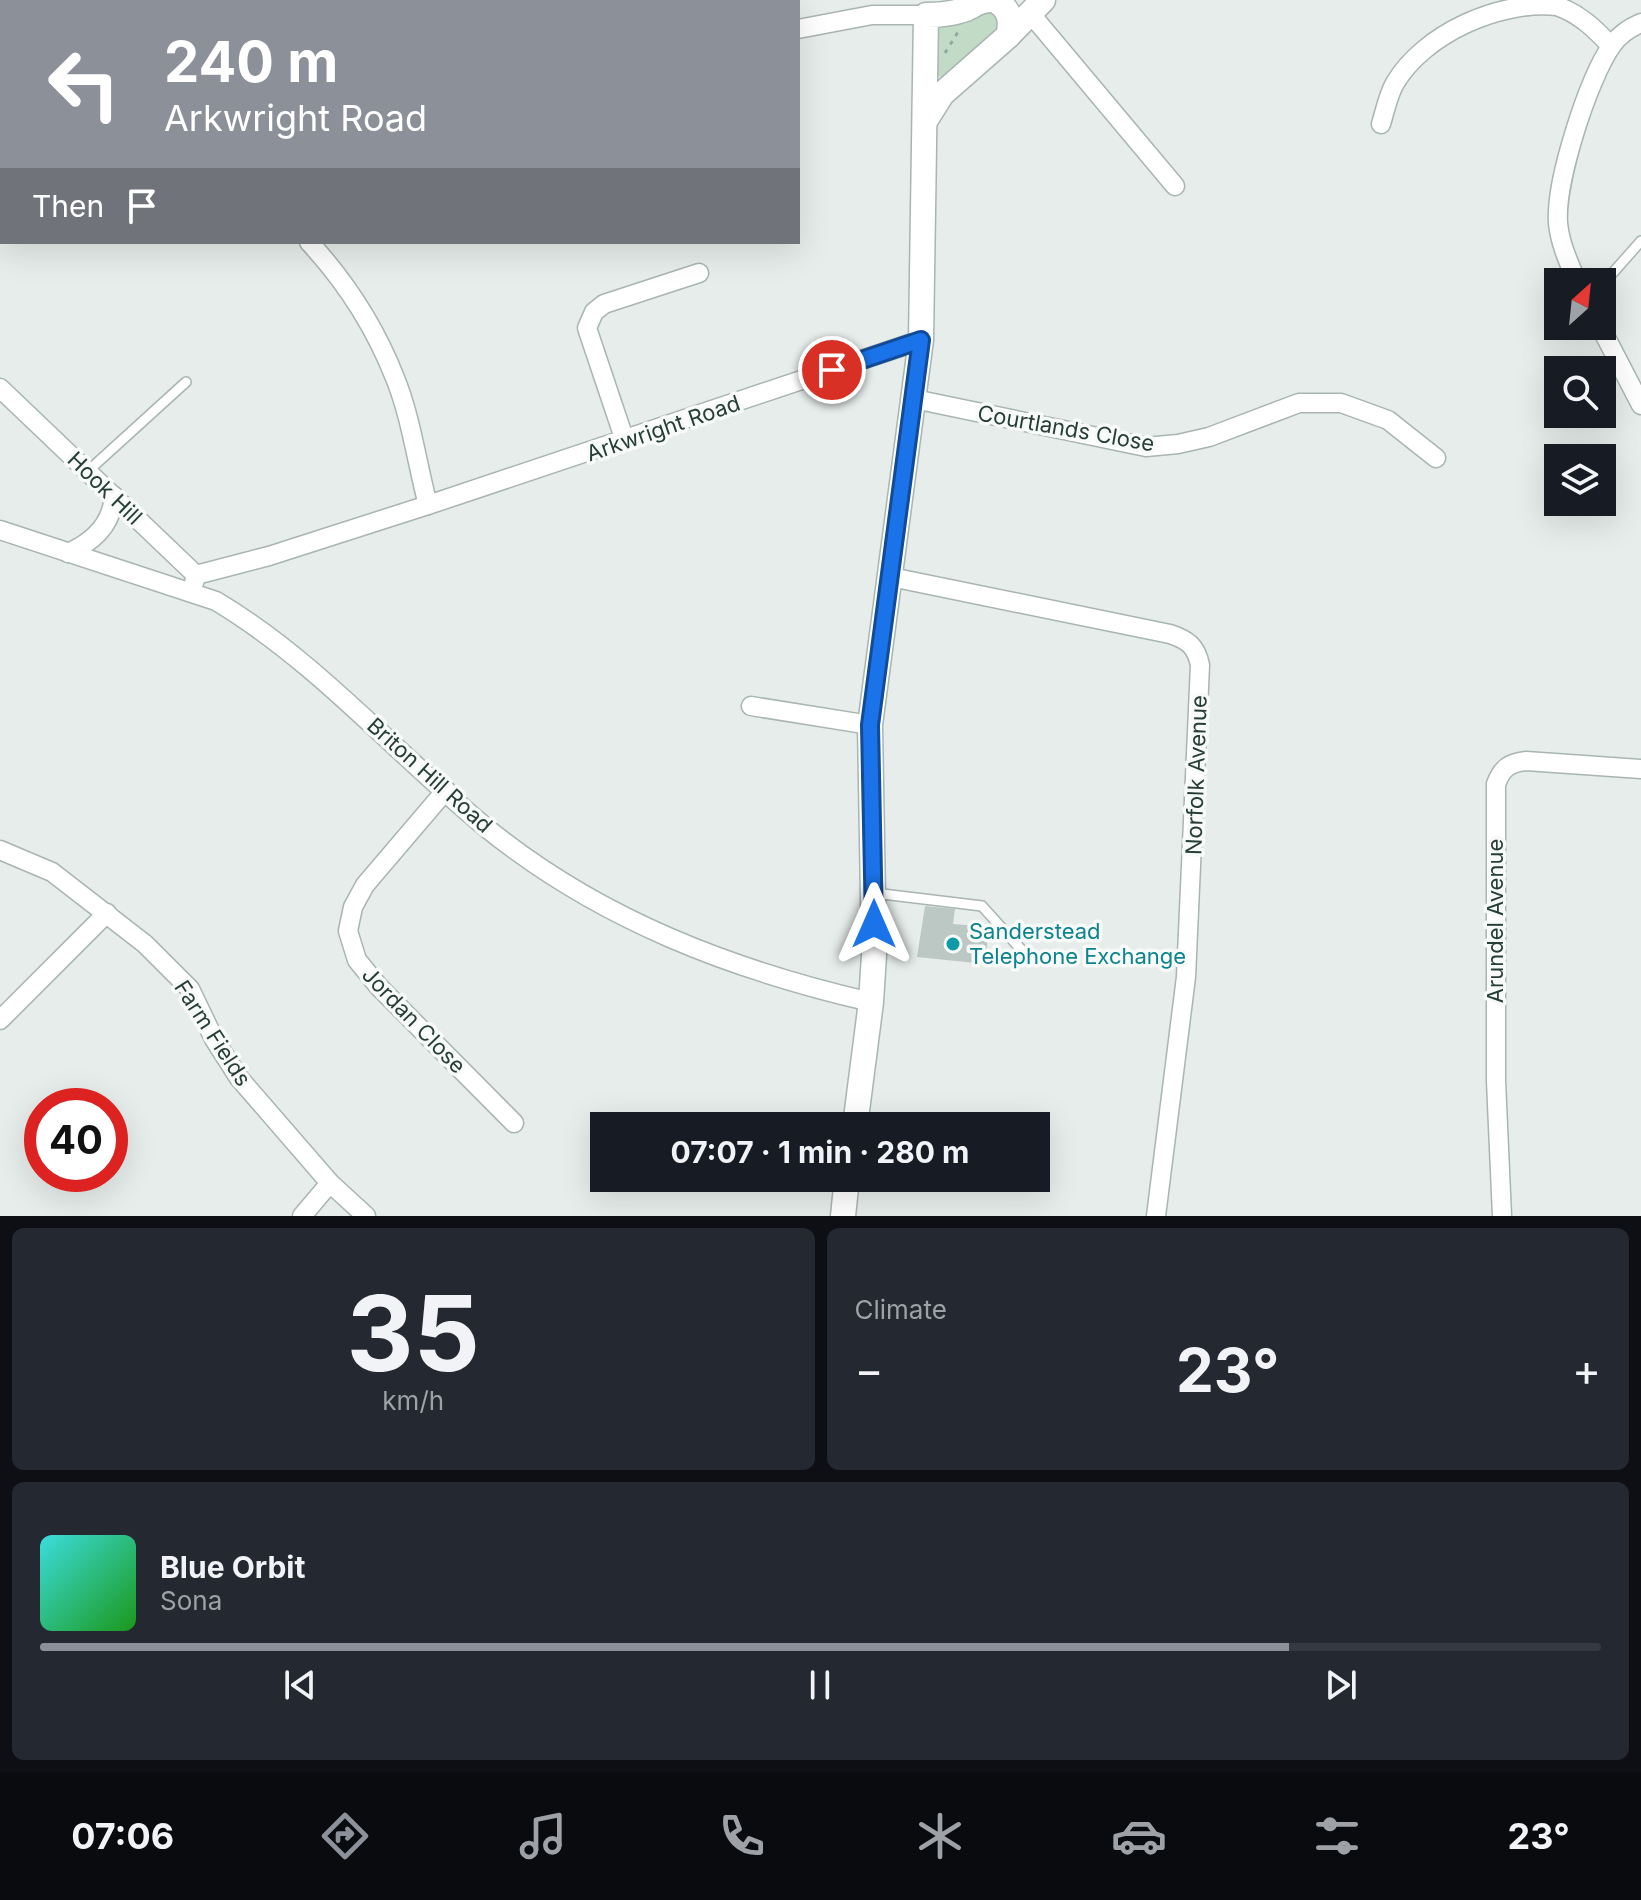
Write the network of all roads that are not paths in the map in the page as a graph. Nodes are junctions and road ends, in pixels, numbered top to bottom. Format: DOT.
graph roads {
  1 [pos="987,0"];
  2 [pos="1036,4"];
  3 [pos="926,15"];
  4 [pos="1641,23"];
  5 [pos="800,29"];
  6 [pos="1008,36"];
  7 [pos="1611,46"];
  8 [pos="932,61"];
  9 [pos="958,80"];
  10 [pos="924,123"];
  11 [pos="1381,124"];
  12 [pos="1175,186"];
  13 [pos="1641,241"];
  14 [pos="311,244"];
  15 [pos="1571,268"];
  16 [pos="1616,272"];
  17 [pos="699,273"];
  18 [pos="921,340"];
  19 [pos="1607,340"];
  20 [pos="186,382"];
  21 [pos="0,388"];
  22 [pos="914,399"];
  23 [pos="1641,405"];
  24 [pos="625,441"];
  25 [pos="1436,458"];
  26 [pos="88,471"];
  27 [pos="114,496"];
  28 [pos="428,505"];
  29 [pos="0,530"];
  30 [pos="68,553"];
  31 [pos="196,575"];
  32 [pos="891,577"];
  33 [pos="192,594"];
  34 [pos="751,706"];
  35 [pos="870,725"];
  36 [pos="1641,769"];
  37 [pos="446,790"];
  38 [pos="0,850"];
  39 [pos="874,893"];
  40 [pos="107,913"];
  41 [pos="1027,956"];
  42 [pos="871,1002"];
  43 [pos="0,1020"];
  44 [pos="857,1112"];
  45 [pos="514,1123"];
  46 [pos="330,1183"];
  47 [pos="846,1192"];
  48 [pos="302,1216"];
  49 [pos="366,1216"];
  50 [pos="843,1216"];
  51 [pos="1156,1216"];
  52 [pos="1502,1216"];
  1 -- 2 [label="street"];
  1 -- 3 [label="street"];
  1 -- 6 [label="street"];
  2 -- 6 [label="street"];
  2 -- 12 [label="street"];
  3 -- 5 [label="street"];
  3 -- 8 [label="street"];
  4 -- 7 [label="street"];
  6 -- 9 [label="street"];
  7 -- 11 [label="street"];
  7 -- 15 [label="street"];
  8 -- 9 [label="street"];
  8 -- 10 [label="street"];
  9 -- 10 [label="street"];
  10 -- 18 [label="street"];
  13 -- 16 [label="lane"];
  14 -- 28 [label="street"];
  17 -- 24 [label="street"];
  18 -- 22 [label="street"];
  18 -- 24 [label="street, Arkwright Road"];
  19 -- 23 [label="street"];
  20 -- 26 [label="lane"];
  21 -- 26 [label="street, Hook Hill"];
  22 -- 25 [label="street, Courtlands Close"];
  22 -- 32 [label="street"];
  24 -- 28 [label="street, Arkwright Road"];
  26 -- 27 [label="street, Hook Hill"];
  27 -- 30 [label="street"];
  27 -- 31 [label="street, Hook Hill"];
  28 -- 31 [label="street, Arkwright Road"];
  29 -- 30 [label="street, Briton Hill Road"];
  30 -- 33 [label="street, Briton Hill Road"];
  31 -- 33 [label="street"];
  32 -- 35 [label="street"];
  32 -- 51 [label="street, Norfolk Avenue"];
  33 -- 37 [label="street, Briton Hill Road"];
  34 -- 35 [label="street"];
  35 -- 39 [label="street"];
  36 -- 52 [label="street, Arundel Avenue"];
  37 -- 42 [label="street, Briton Hill Road"];
  37 -- 45 [label="street, Jordan Close"];
  38 -- 40 [label="street, Farm Fields"];
  39 -- 41 [label="lane"];
  39 -- 42 [label="street"];
  40 -- 43 [label="street"];
  40 -- 46 [label="street, Farm Fields"];
  42 -- 44 [label="street"];
  46 -- 48 [label="street"];
  46 -- 49 [label="street, Farm Fields"];
  47 -- 50 [label="street"];
}
